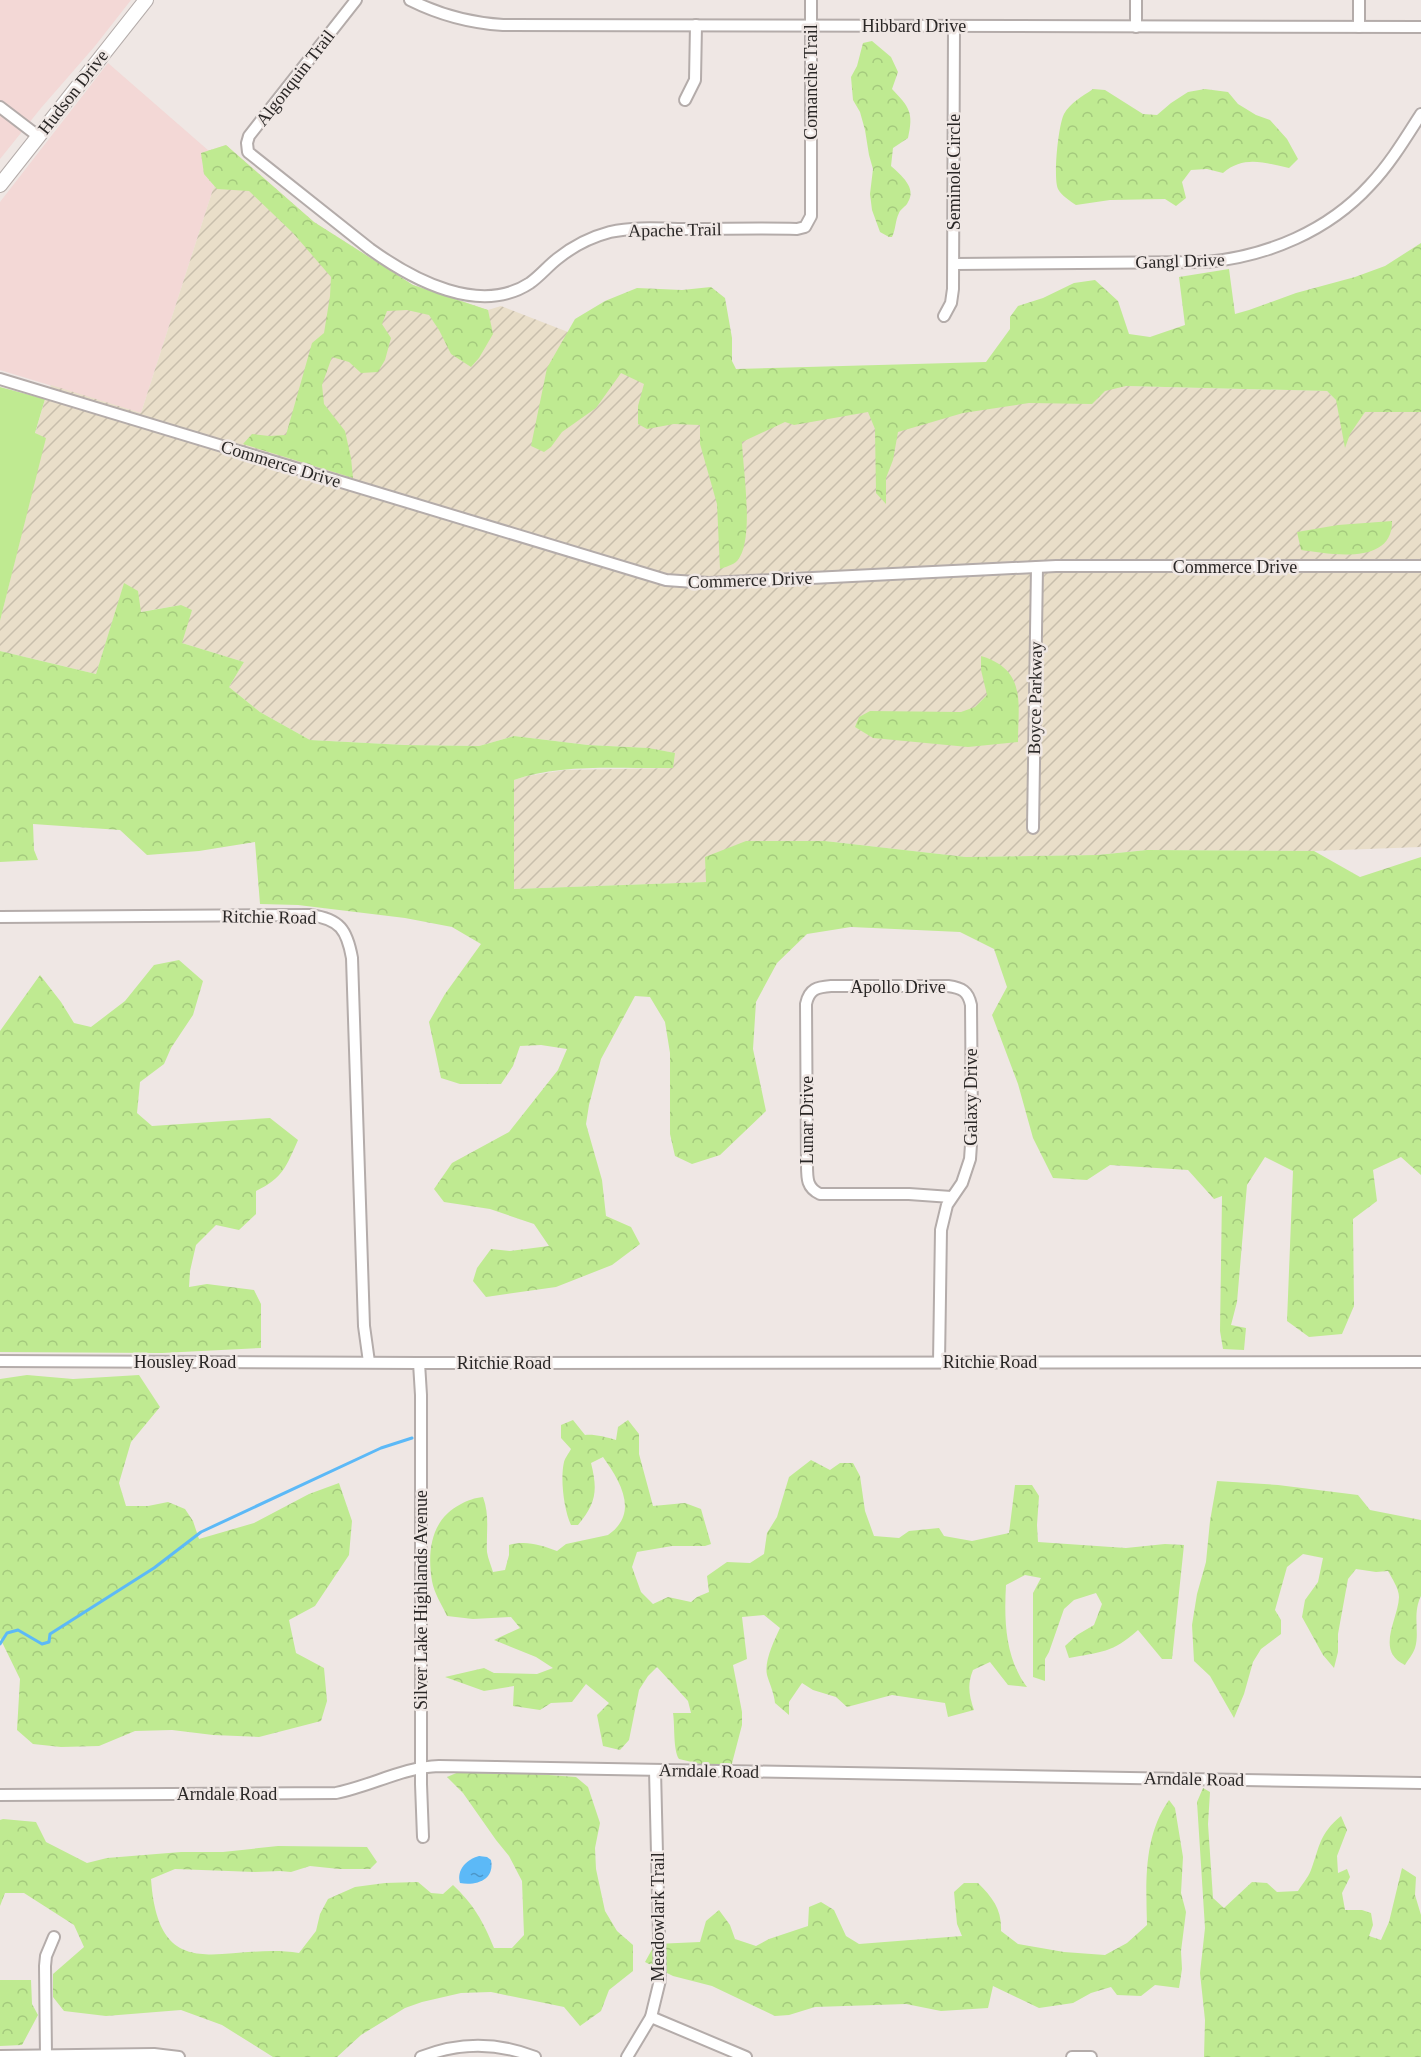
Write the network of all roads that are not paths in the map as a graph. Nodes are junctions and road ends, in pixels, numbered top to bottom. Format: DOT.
graph roads {
  1 [pos="146,0"];
  2 [pos="357,0"];
  3 [pos="410,0"];
  4 [pos="811,0"];
  5 [pos="1136,0"];
  6 [pos="1359,0"];
  7 [pos="696,25"];
  8 [pos="811,26"];
  9 [pos="954,26"];
  10 [pos="1136,27"];
  11 [pos="1359,27"];
  12 [pos="1421,27"];
  13 [pos="685,100"];
  14 [pos="0,107"];
  15 [pos="1421,114"];
  16 [pos="38,136"];
  17 [pos="254,158"];
  18 [pos="811,165"];
  19 [pos="0,185"];
  20 [pos="954,264"];
  21 [pos="944,316"];
  22 [pos="0,379"];
  23 [pos="1421,566"];
  24 [pos="1037,567"];
  25 [pos="1033,828"];
  26 [pos="0,917"];
  27 [pos="814,990"];
  28 [pos="971,1005"];
  29 [pos="951,1197"];
  30 [pos="0,1361"];
  31 [pos="369,1362"];
  32 [pos="939,1362"];
  33 [pos="1421,1362"];
  34 [pos="418,1363"];
  35 [pos="421,1767"];
  36 [pos="655,1770"];
  37 [pos="1421,1783"];
  38 [pos="0,1795"];
  39 [pos="423,1837"];
  40 [pos="54,1937"];
  41 [pos="651,2016"];
  42 [pos="0,2056"];
  43 [pos="46,2056"];
  44 [pos="179,2057"];
  45 [pos="421,2057"];
  46 [pos="536,2057"];
  47 [pos="627,2057"];
  48 [pos="746,2057"];
  49 [pos="1072,2057"];
  50 [pos="1091,2057"];
  1 -- 16 [label="main road, Hudson Drive"];
  2 -- 17 [label="street, Algonquin Trail"];
  3 -- 7 [label="street, Hibbard Drive"];
  4 -- 8 [label="street, Comanche Trail"];
  5 -- 10 [label="street"];
  6 -- 11 [label="street"];
  7 -- 8 [label="street, Hibbard Drive"];
  7 -- 13 [label="street"];
  8 -- 9 [label="street, Hibbard Drive"];
  8 -- 18 [label="street, Comanche Trail"];
  9 -- 10 [label="street, Hibbard Drive"];
  9 -- 20 [label="street, Seminole Circle"];
  10 -- 11 [label="street, Hibbard Drive"];
  11 -- 12 [label="street, Hibbard Drive"];
  14 -- 16 [label="street"];
  15 -- 20 [label="street, Gangl Drive"];
  16 -- 19 [label="main road, Hudson Drive"];
  17 -- 18 [label="street, Apache Trail"];
  20 -- 21 [label="street, Seminole Circle"];
  22 -- 24 [label="street, Commerce Drive"];
  23 -- 24 [label="street, Commerce Drive"];
  24 -- 25 [label="street, Boyce Parkway"];
  26 -- 31 [label="street, Ritchie Road"];
  27 -- 28 [label="street, Apollo Drive"];
  27 -- 29 [label="street, Lunar Drive"];
  28 -- 29 [label="street, Galaxy Drive"];
  29 -- 32 [label="street, Galaxy Drive"];
  30 -- 31 [label="street, Housley Road"];
  31 -- 34 [label="street, Ritchie Road"];
  32 -- 33 [label="street, Ritchie Road"];
  32 -- 34 [label="street, Ritchie Road"];
  34 -- 35 [label="street, Silver Lake Highlands Avenue"];
  35 -- 36 [label="street, Arndale Road"];
  35 -- 38 [label="street, Arndale Road"];
  35 -- 39 [label="street, Silver Lake Highlands Avenue"];
  36 -- 37 [label="street, Arndale Road"];
  36 -- 41 [label="street, Meadowlark Trail"];
  40 -- 43 [label="street"];
  41 -- 47 [label="street, Meadowlark Trail"];
  41 -- 48 [label="street"];
  42 -- 43 [label="street"];
  43 -- 44 [label="street"];
  45 -- 46 [label="street"];
  49 -- 50 [label="street"];
}
